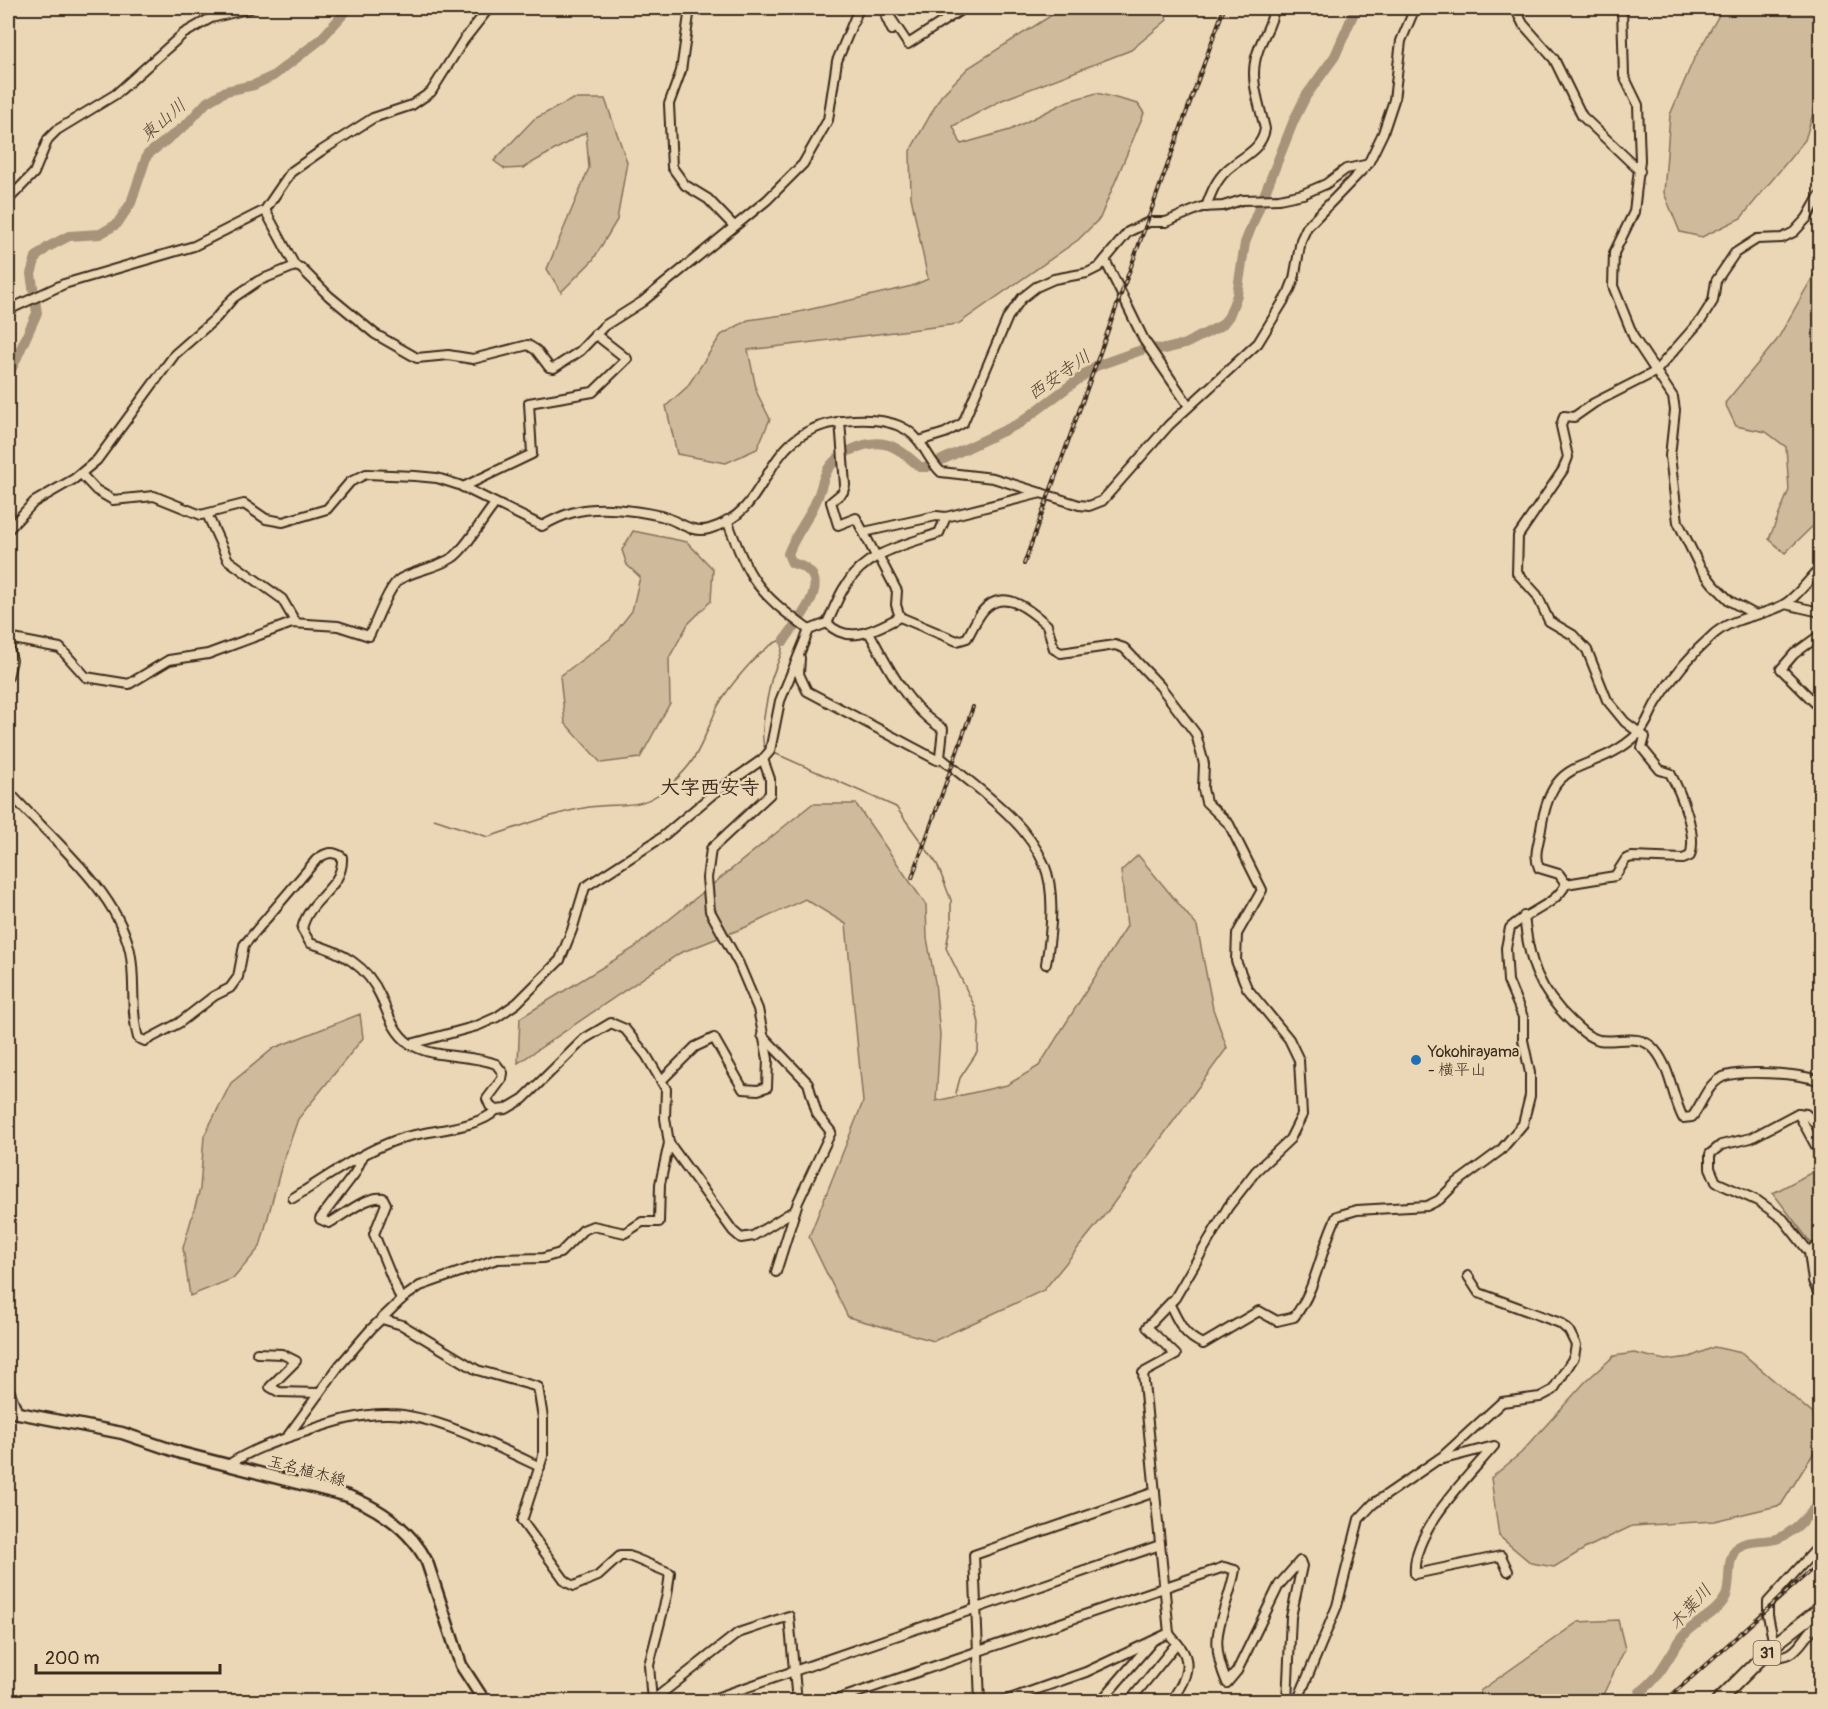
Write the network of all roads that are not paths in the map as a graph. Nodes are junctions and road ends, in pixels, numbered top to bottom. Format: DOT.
graph roads {
  1 [pos="251,8"];
  2 [pos="489,8"];
  3 [pos="690,8"];
  4 [pos="860,8"];
  5 [pos="883,8"];
  6 [pos="964,8"];
  7 [pos="1274,8"];
  8 [pos="1415,8"];
  9 [pos="1519,8"];
  10 [pos="1622,8"];
  11 [pos="1368,164"];
  12 [pos="1640,171"];
  13 [pos="1821,195"];
  14 [pos="8,200"];
  15 [pos="1206,207"];
  16 [pos="265,210"];
  17 [pos="733,225"];
  18 [pos="1105,260"];
  19 [pos="295,266"];
  20 [pos="8,310"];
  21 [pos="595,334"];
  22 [pos="1655,372"];
  23 [pos="1189,406"];
  24 [pos="840,421"];
  25 [pos="919,441"];
  26 [pos="81,474"];
  27 [pos="463,487"];
  28 [pos="1043,493"];
  29 [pos="495,504"];
  30 [pos="207,514"];
  31 [pos="946,517"];
  32 [pos="727,520"];
  33 [pos="8,530"];
  34 [pos="864,532"];
  35 [pos="877,556"];
  36 [pos="1821,568"];
  37 [pos="1785,604"];
  38 [pos="1821,612"];
  39 [pos="1754,614"];
  40 [pos="900,617"];
  41 [pos="296,623"];
  42 [pos="827,623"];
  43 [pos="809,630"];
  44 [pos="869,632"];
  45 [pos="1821,635"];
  46 [pos="8,638"];
  47 [pos="8,645"];
  48 [pos="800,653"];
  49 [pos="8,677"];
  50 [pos="1821,708"];
  51 [pos="1641,732"];
  52 [pos="763,759"];
  53 [pos="937,760"];
  54 [pos="8,791"];
  55 [pos="1566,884"];
  56 [pos="1524,916"];
  57 [pos="1046,964"];
  58 [pos="761,1034"];
  59 [pos="411,1044"];
  60 [pos="662,1080"];
  61 [pos="1821,1081"];
  62 [pos="496,1110"];
  63 [pos="1798,1113"];
  64 [pos="1821,1128"];
  65 [pos="669,1143"];
  66 [pos="363,1155"];
  67 [pos="1821,1171"];
  68 [pos="293,1198"];
  69 [pos="795,1210"];
  70 [pos="1821,1244"];
  71 [pos="1809,1252"];
  72 [pos="776,1272"];
  73 [pos="1468,1276"];
  74 [pos="1821,1297"];
  75 [pos="401,1300"];
  76 [pos="1170,1305"];
  77 [pos="382,1319"];
  78 [pos="257,1353"];
  79 [pos="8,1387"];
  80 [pos="319,1393"];
  81 [pos="13,1412"];
  82 [pos="288,1437"];
  83 [pos="1433,1463"];
  84 [pos="228,1465"];
  85 [pos="540,1467"];
  86 [pos="1155,1492"];
  87 [pos="1160,1545"];
  88 [pos="1821,1545"];
  89 [pos="1508,1571"];
  90 [pos="1164,1587"];
  91 [pos="976,1609"];
  92 [pos="1821,1609"];
  93 [pos="1821,1621"];
  94 [pos="1169,1633"];
  95 [pos="1154,1640"];
  96 [pos="1177,1643"];
  97 [pos="1774,1645"];
  98 [pos="978,1652"];
  99 [pos="1763,1656"];
  100 [pos="795,1670"];
  101 [pos="485,1701"];
  102 [pos="652,1701"];
  103 [pos="704,1701"];
  104 [pos="797,1701"];
  105 [pos="831,1701"];
  106 [pos="980,1701"];
  107 [pos="1001,1701"];
  108 [pos="1100,1701"];
  109 [pos="1129,1701"];
  110 [pos="1170,1701"];
  111 [pos="1287,1701"];
  112 [pos="1297,1701"];
  113 [pos="1717,1701"];
  1 -- 14 [label="street"];
  2 -- 16 [label="street"];
  3 -- 17 [label="street"];
  4 -- 17 [label="street"];
  5 -- 6 [label="street"];
  7 -- 15 [label="street"];
  8 -- 11 [label="street"];
  9 -- 12 [label="street"];
  10 -- 12 [label="street"];
  11 -- 15 [label="street"];
  11 -- 23 [label="street"];
  12 -- 22 [label="street"];
  13 -- 22 [label="street"];
  15 -- 18 [label="street"];
  16 -- 19 [label="street"];
  16 -- 20 [label="street"];
  17 -- 21 [label="street"];
  18 -- 23 [label="street"];
  18 -- 25 [label="street"];
  19 -- 21 [label="street"];
  19 -- 26 [label="street"];
  21 -- 27 [label="street"];
  22 -- 39 [label="street"];
  22 -- 51 [label="street"];
  23 -- 28 [label="street"];
  24 -- 25 [label="street"];
  24 -- 32 [label="street"];
  24 -- 34 [label="street"];
  25 -- 28 [label="street"];
  26 -- 30 [label="street"];
  26 -- 33 [label="street"];
  27 -- 29 [label="street"];
  27 -- 30 [label="street"];
  28 -- 31 [label="street"];
  29 -- 32 [label="street"];
  29 -- 41 [label="street"];
  30 -- 41 [label="street"];
  31 -- 34 [label="street"];
  31 -- 35 [label="street"];
  32 -- 43 [label="street"];
  34 -- 35 [label="street"];
  35 -- 40 [label="street"];
  35 -- 42 [label="street"];
  36 -- 37 [label="street"];
  37 -- 38 [label="street"];
  37 -- 39 [label="street"];
  39 -- 51 [label="street"];
  40 -- 44 [label="street"];
  40 -- 76 [label="street"];
  41 -- 46 [label="street"];
  42 -- 43 [label="street"];
  42 -- 44 [label="street"];
  43 -- 48 [label="street"];
  44 -- 57 [label="street"];
  45 -- 50 [label="street"];
  47 -- 49 [label="street"];
  48 -- 52 [label="street"];
  48 -- 53 [label="street"];
  51 -- 55 [label="street"];
  51 -- 55 [label="street"];
  52 -- 58 [label="street"];
  52 -- 59 [label="street"];
  54 -- 59 [label="street"];
  55 -- 56 [label="street"];
  56 -- 61 [label="street"];
  56 -- 76 [label="street"];
  58 -- 60 [label="street"];
  58 -- 69 [label="street"];
  59 -- 62 [label="street"];
  60 -- 62 [label="street"];
  60 -- 65 [label="street"];
  62 -- 66 [label="street"];
  63 -- 64 [label="street"];
  63 -- 67 [label="street"];
  63 -- 71 [label="street"];
  65 -- 69 [label="street"];
  65 -- 75 [label="street"];
  66 -- 68 [label="street"];
  66 -- 75 [label="street"];
  69 -- 72 [label="street"];
  70 -- 71 [label="street"];
  71 -- 74 [label="street"];
  73 -- 83 [label="street"];
  75 -- 77 [label="street"];
  76 -- 86 [label="street"];
  77 -- 80 [label="street"];
  77 -- 85 [label="street"];
  78 -- 80 [label="street"];
  79 -- 81 [label="street"];
  80 -- 82 [label="street"];
  81 -- 84 [label="main road, 玉名植木線"];
  82 -- 84 [label="street"];
  82 -- 85 [label="street"];
  83 -- 89 [label="street"];
  83 -- 112 [label="street"];
  84 -- 101 [label="main road, 玉名植木線"];
  85 -- 102 [label="street"];
  86 -- 87 [label="street"];
  86 -- 91 [label="street"];
  87 -- 90 [label="street"];
  87 -- 91 [label="street"];
  88 -- 97 [label="street"];
  90 -- 94 [label="street"];
  90 -- 98 [label="street"];
  90 -- 111 [label="street"];
  91 -- 98 [label="street"];
  91 -- 100 [label="street"];
  92 -- 97 [label="main road, 31"];
  93 -- 99 [label="street"];
  94 -- 95 [label="street"];
  94 -- 96 [label="street"];
  95 -- 107 [label="street"];
  95 -- 108 [label="street"];
  96 -- 109 [label="street"];
  96 -- 110 [label="street"];
  97 -- 99 [label="main road, 31"];
  98 -- 105 [label="street"];
  98 -- 106 [label="street"];
  99 -- 113 [label="main road, 31"];
  100 -- 102 [label="street"];
  100 -- 103 [label="street"];
  100 -- 104 [label="street"];
}
